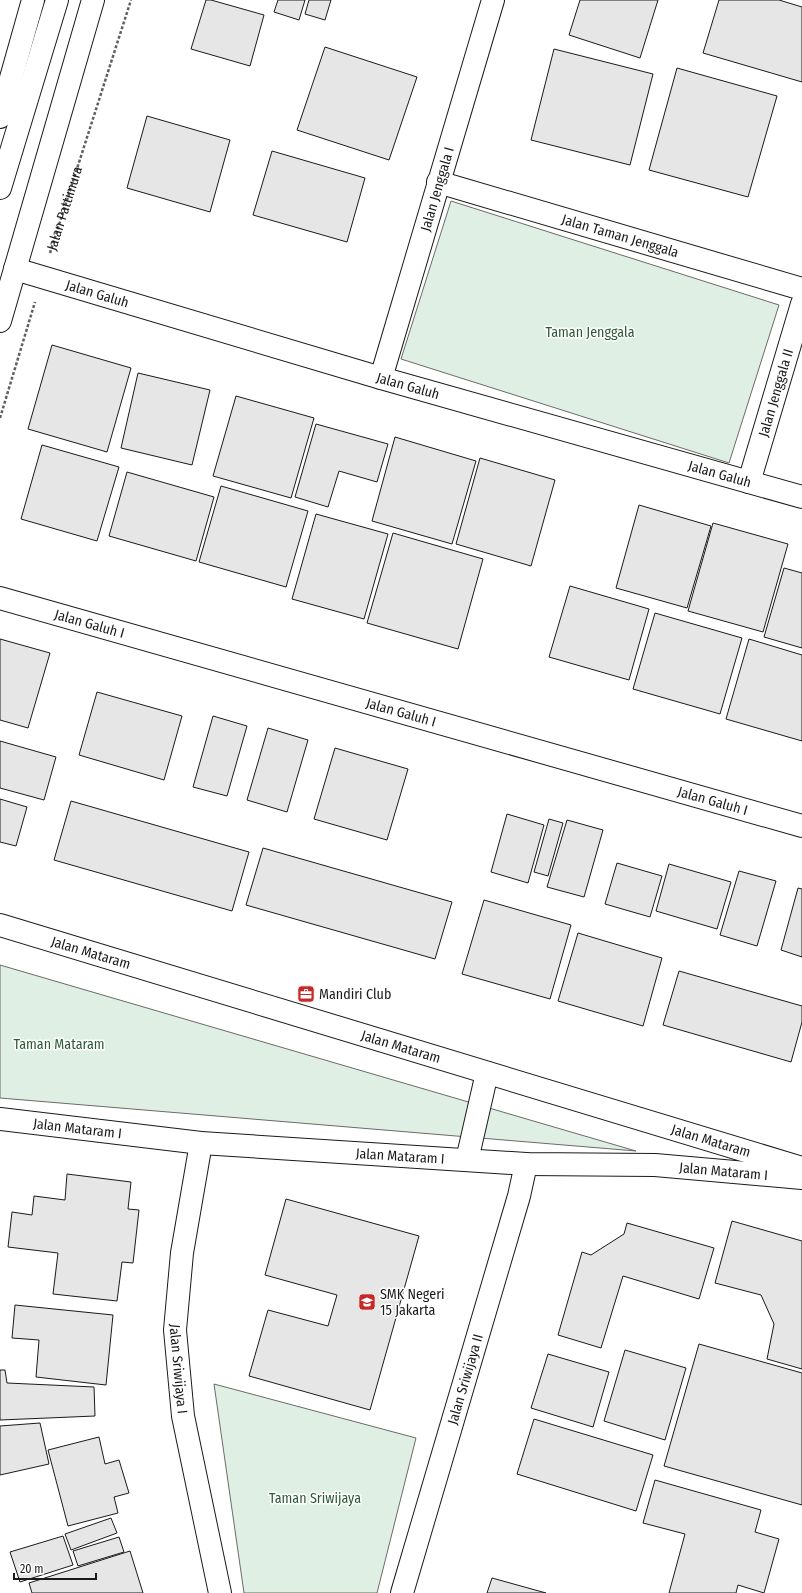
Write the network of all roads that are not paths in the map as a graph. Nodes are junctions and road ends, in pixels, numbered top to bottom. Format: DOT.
graph roads {
  1 [pos="32,0"];
  2 [pos="57,0"];
  3 [pos="93,0"];
  4 [pos="493,0"];
  5 [pos="0,117"];
  6 [pos="438,182"];
  7 [pos="0,188"];
  8 [pos="15,269"];
  9 [pos="802,290"];
  10 [pos="802,304"];
  11 [pos="0,321"];
  12 [pos="381,378"];
  13 [pos="749,482"];
  14 [pos="802,497"];
  15 [pos="0,598"];
  16 [pos="802,826"];
  17 [pos="0,925"];
  18 [pos="487,1073"];
  19 [pos="0,1119"];
  20 [pos="201,1142"];
  21 [pos="467,1160"];
  22 [pos="526,1164"];
  23 [pos="802,1168"];
  24 [pos="802,1178"];
  25 [pos="220,1593"];
  26 [pos="402,1593"];
  1 -- 5 [label="street"];
  2 -- 7 [label="street"];
  3 -- 8 [label="street"];
  4 -- 6 [label="street, Jalan Jenggala I"];
  6 -- 9 [label="street, Jalan Taman Jenggala"];
  6 -- 12 [label="street, Jalan Jenggala I"];
  8 -- 11 [label="street"];
  8 -- 12 [label="street, Jalan Galuh"];
  10 -- 13 [label="street, Jalan Jenggala II"];
  12 -- 13 [label="street, Jalan Galuh"];
  13 -- 14 [label="street, Jalan Galuh"];
  15 -- 16 [label="street, Jalan Galuh I"];
  17 -- 18 [label="street, Jalan Mataram"];
  18 -- 21 [label="street"];
  18 -- 23 [label="street, Jalan Mataram"];
  19 -- 20 [label="street, Jalan Mataram I"];
  20 -- 21 [label="street, Jalan Mataram I"];
  20 -- 25 [label="street, Jalan Sriwijaya I"];
  21 -- 22 [label="street, Jalan Mataram I"];
  22 -- 24 [label="street, Jalan Mataram I"];
  22 -- 26 [label="street, Jalan Sriwijaya II"];
}
